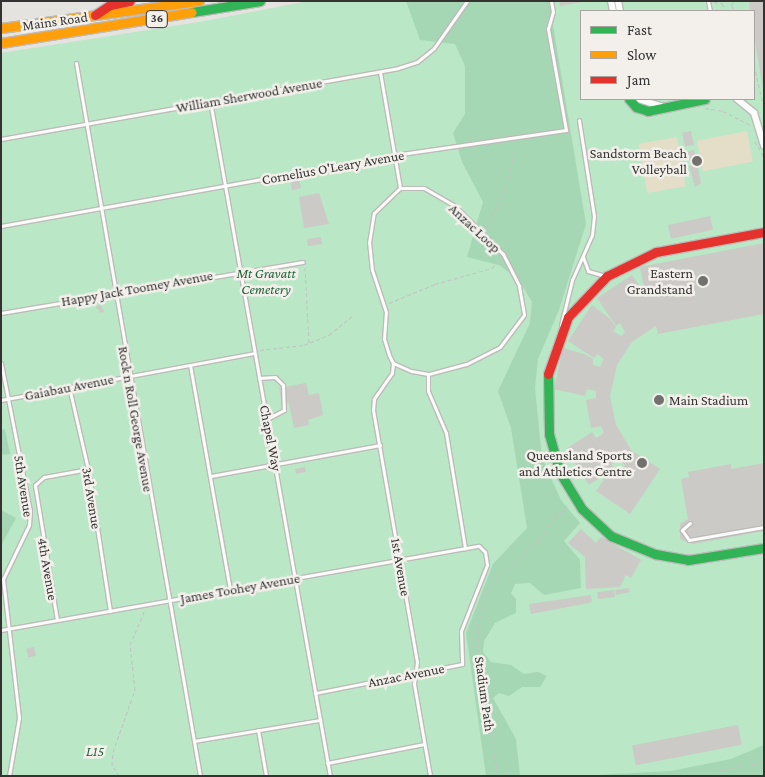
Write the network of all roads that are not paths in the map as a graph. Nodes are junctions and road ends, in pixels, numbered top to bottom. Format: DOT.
graph roads {
  1 [pos="130,1"];
  2 [pos="198,1"];
  3 [pos="260,1"];
  4 [pos="467,1"];
  5 [pos="551,1"];
  6 [pos="92,16"];
  7 [pos="1,28"];
  8 [pos="1,43"];
  9 [pos="76,63"];
  10 [pos="380,72"];
  11 [pos="630,100"];
  12 [pos="641,100"];
  13 [pos="699,100"];
  14 [pos="737,100"];
  15 [pos="210,101"];
  16 [pos="661,106"];
  17 [pos="580,120"];
  18 [pos="87,123"];
  19 [pos="1,140"];
  20 [pos="764,146"];
  21 [pos="394,155"];
  22 [pos="225,186"];
  23 [pos="400,188"];
  24 [pos="103,207"];
  25 [pos="1,226"];
  26 [pos="764,232"];
  27 [pos="583,256"];
  28 [pos="303,262"];
  29 [pos="240,270"];
  30 [pos="607,276"];
  31 [pos="117,292"];
  32 [pos="1,313"];
  33 [pos="557,340"];
  34 [pos="254,353"];
  35 [pos="1,363"];
  36 [pos="393,363"];
  37 [pos="190,365"];
  38 [pos="428,374"];
  39 [pos="128,376"];
  40 [pos="259,378"];
  41 [pos="69,387"];
  42 [pos="8,398"];
  43 [pos="1,400"];
  44 [pos="267,419"];
  45 [pos="380,445"];
  46 [pos="276,464"];
  47 [pos="88,468"];
  48 [pos="211,476"];
  49 [pos="690,523"];
  50 [pos="764,527"];
  51 [pos="479,546"];
  52 [pos="465,548"];
  53 [pos="764,548"];
  54 [pos="400,560"];
  55 [pos="296,578"];
  56 [pos="230,589"];
  57 [pos="168,600"];
  58 [pos="110,611"];
  59 [pos="57,620"];
  60 [pos="6,629"];
  61 [pos="1,630"];
  62 [pos="415,674"];
  63 [pos="315,693"];
  64 [pos="320,720"];
  65 [pos="258,730"];
  66 [pos="194,741"];
  67 [pos="424,744"];
  68 [pos="327,763"];
  69 [pos="9,776"];
  70 [pos="200,776"];
  71 [pos="266,776"];
  72 [pos="330,776"];
  73 [pos="430,776"];
  1 -- 6 [label="street, Mains Road"];
  2 -- 6 [label="street, Mains Road / 36"];
  3 -- 8 [label="street, Mains Road / 36"];
  4 -- 10 [label="lane, William Sherwood Avenue"];
  5 -- 21 [label="lane, Cornelius O'Leary Avenue"];
  6 -- 7 [label="street, Mains Road / 36"];
  9 -- 18 [label="lane, Rock n Roll George Avenue"];
  10 -- 15 [label="lane, William Sherwood Avenue"];
  10 -- 21 [label="lane"];
  11 -- 16 [label="street"];
  12 -- 16 [label="street"];
  13 -- 16 [label="street"];
  14 -- 20 [label="street"];
  15 -- 18 [label="lane, William Sherwood Avenue"];
  15 -- 22 [label="lane, Chapel Way"];
  17 -- 27 [label="lane"];
  18 -- 19 [label="lane, William Sherwood Avenue"];
  18 -- 24 [label="lane, Rock n Roll George Avenue"];
  21 -- 22 [label="lane, Cornelius O'Leary Avenue"];
  21 -- 23 [label="lane"];
  22 -- 24 [label="lane, Cornelius O'Leary Avenue"];
  22 -- 29 [label="lane, Chapel Way"];
  23 -- 36 [label="lane"];
  23 -- 38 [label="lane, Anzac Loop"];
  24 -- 25 [label="lane, Cornelius O'Leary Avenue"];
  24 -- 31 [label="lane, Rock n Roll George Avenue"];
  26 -- 30 [label="street"];
  27 -- 30 [label="lane"];
  27 -- 33 [label="lane"];
  28 -- 29 [label="lane, Happy Jack Toomey Avenue"];
  29 -- 31 [label="lane, Happy Jack Toomey Avenue"];
  29 -- 34 [label="lane, Chapel Way"];
  30 -- 33 [label="street"];
  31 -- 32 [label="lane, Happy Jack Toomey Avenue"];
  31 -- 39 [label="lane, Rock n Roll George Avenue"];
  33 -- 53 [label="street"];
  34 -- 37 [label="lane, Gaiabau Avenue"];
  34 -- 40 [label="lane, Chapel Way"];
  35 -- 42 [label="lane"];
  36 -- 38 [label="lane, Anzac Loop"];
  36 -- 45 [label="lane, 1st Avenue"];
  37 -- 39 [label="lane, Gaiabau Avenue"];
  37 -- 48 [label="lane"];
  38 -- 52 [label="lane"];
  39 -- 41 [label="lane, Gaiabau Avenue"];
  39 -- 57 [label="lane, Rock n Roll George Avenue"];
  40 -- 44 [label="lane, Chapel Way"];
  40 -- 44 [label="lane"];
  41 -- 42 [label="lane, Gaiabau Avenue"];
  41 -- 47 [label="lane, 3rd Avenue"];
  42 -- 43 [label="lane, Gaiabau Avenue"];
  42 -- 60 [label="lane, 5th Avenue"];
  44 -- 46 [label="lane, Chapel Way"];
  45 -- 46 [label="lane"];
  45 -- 54 [label="lane, 1st Avenue"];
  46 -- 48 [label="lane"];
  46 -- 55 [label="lane, Chapel Way"];
  47 -- 58 [label="lane, 3rd Avenue"];
  47 -- 59 [label="lane, 4th Avenue"];
  48 -- 56 [label="lane"];
  49 -- 50 [label="lane"];
  51 -- 52 [label="lane, James Toohey Avenue"];
  51 -- 62 [label="lane, Anzac Avenue"];
  52 -- 54 [label="lane, James Toohey Avenue"];
  54 -- 55 [label="lane, James Toohey Avenue"];
  54 -- 62 [label="lane, 1st Avenue"];
  55 -- 56 [label="lane, James Toohey Avenue"];
  55 -- 63 [label="lane, Chapel Way"];
  56 -- 57 [label="lane, James Toohey Avenue"];
  57 -- 58 [label="lane, James Toohey Avenue"];
  57 -- 66 [label="lane, Rock n Roll George Avenue"];
  58 -- 59 [label="lane, James Toohey Avenue"];
  59 -- 60 [label="lane, James Toohey Avenue"];
  60 -- 61 [label="lane, James Toohey Avenue"];
  60 -- 69 [label="lane, 5th Avenue"];
  62 -- 63 [label="lane, Anzac Avenue"];
  62 -- 67 [label="lane, 1st Avenue"];
  63 -- 64 [label="lane, Chapel Way"];
  64 -- 65 [label="lane"];
  64 -- 68 [label="lane, Chapel Way"];
  65 -- 66 [label="lane"];
  65 -- 71 [label="lane"];
  66 -- 70 [label="lane, Rock n Roll George Avenue"];
  67 -- 68 [label="lane"];
  67 -- 73 [label="lane, 1st Avenue"];
  68 -- 72 [label="lane, Chapel Way"];
}
